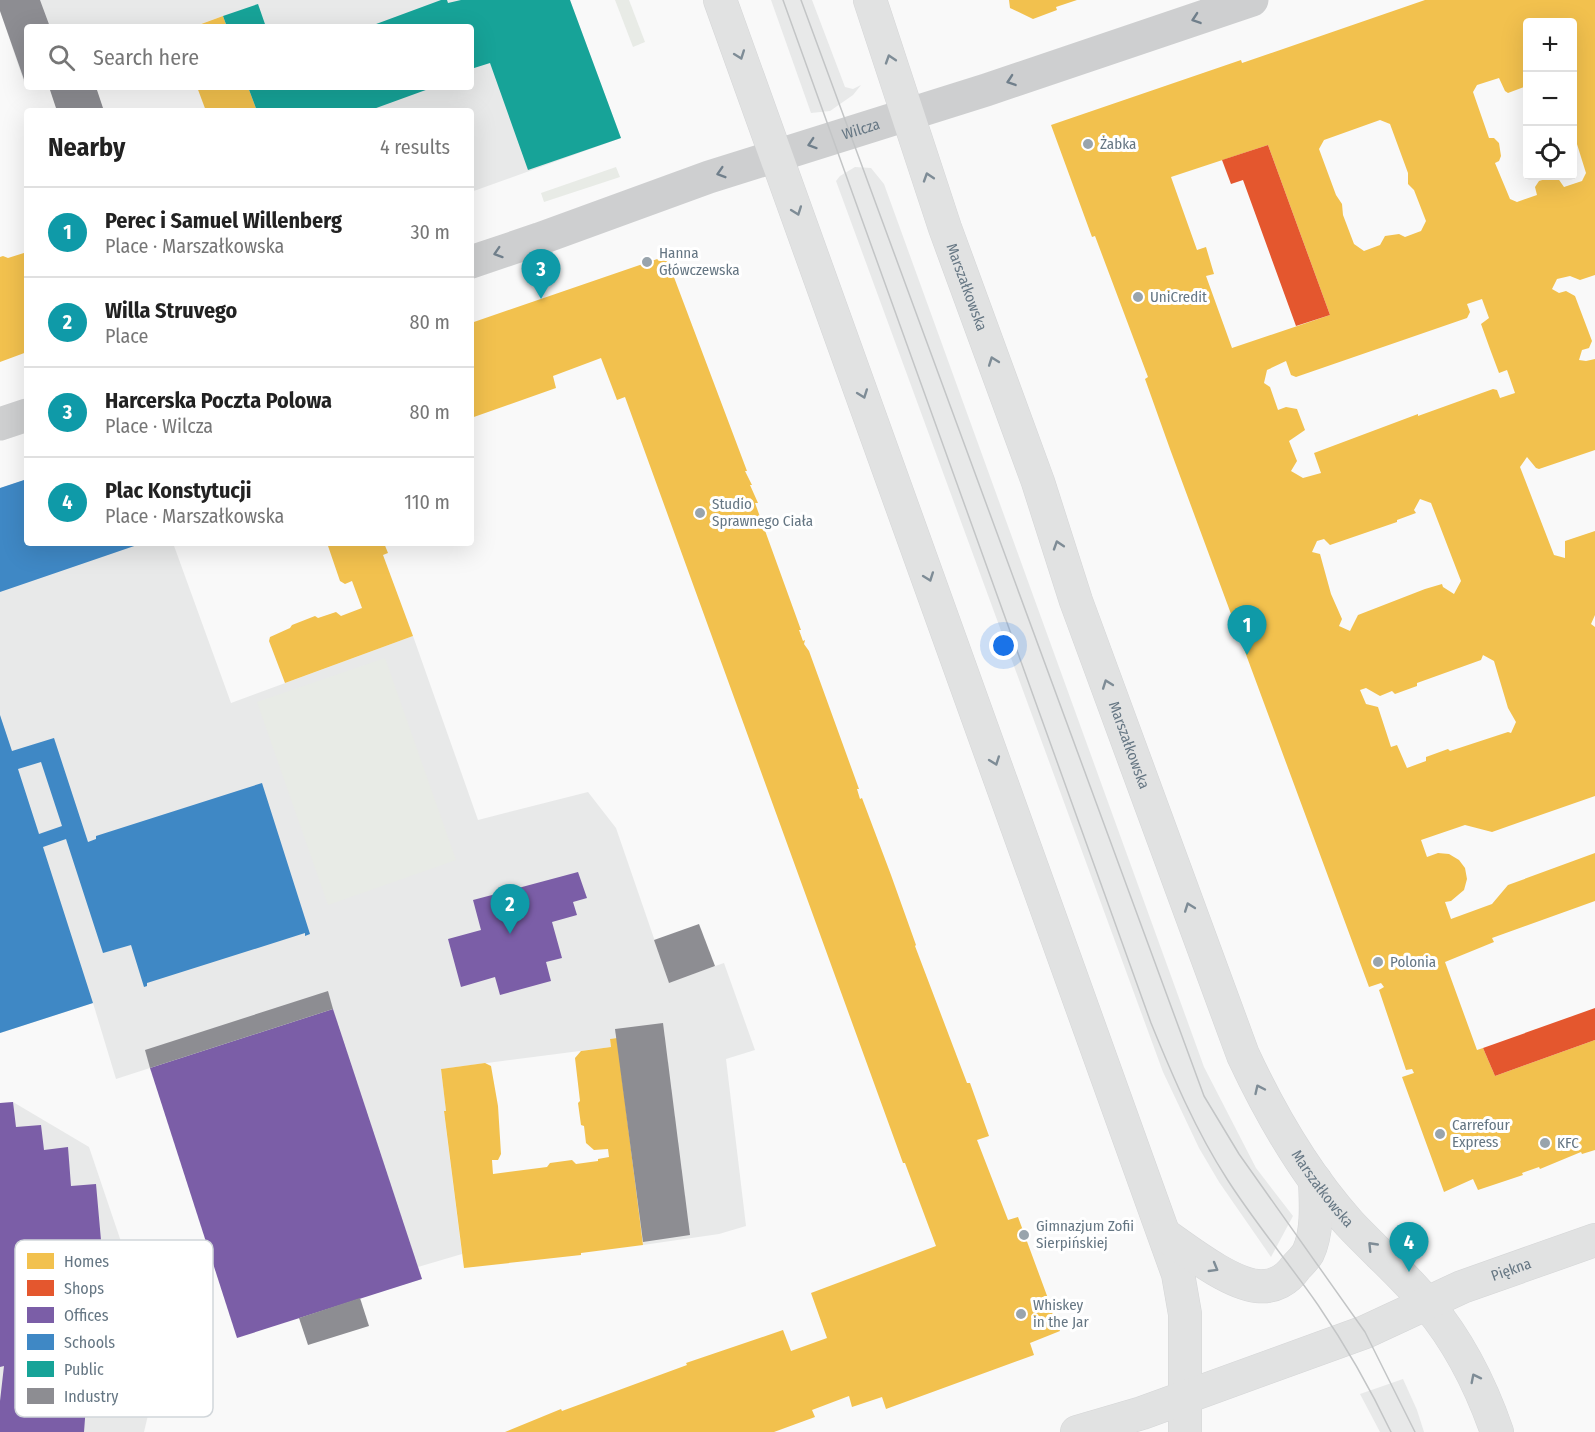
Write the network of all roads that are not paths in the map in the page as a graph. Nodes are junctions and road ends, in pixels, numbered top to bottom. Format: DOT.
graph roads {
  1 [pos="720,0"];
  2 [pos="870,0"];
  3 [pos="1252,0"];
  4 [pos="908,114"];
  5 [pos="777,156"];
  6 [pos="474,261"];
  7 [pos="24,416"];
  8 [pos="0,424"];
  9 [pos="1315,1180"];
  10 [pos="1166,1235"];
  11 [pos="1595,1240"];
  12 [pos="1427,1303"];
  13 [pos="1185,1398"];
  14 [pos="1077,1432"];
  15 [pos="1185,1432"];
  16 [pos="1497,1432"];
  1 -- 5 [label="main road, one-way"];
  4 -- 2 [label="main road, Marszałkowska, one-way"];
  3 -- 4 [label="street, Wilcza, one-way"];
  4 -- 5 [label="street, Wilcza, one-way"];
  9 -- 4 [label="main road, Marszałkowska, one-way"];
  5 -- 6 [label="street, Wilcza, one-way"];
  5 -- 10 [label="main road, one-way"];
  7 -- 8 [label="street"];
  10 -- 9 [label="main road, one-way"];
  12 -- 9 [label="main road, Marszałkowska, one-way"];
  10 -- 13 [label="main road"];
  11 -- 12 [label="main road, Piękna"];
  12 -- 13 [label="main road, Piękna"];
  16 -- 12 [label="main road, Marszałkowska, one-way"];
  13 -- 14 [label="main road, Piękna"];
  13 -- 15 [label="main road"];
}
